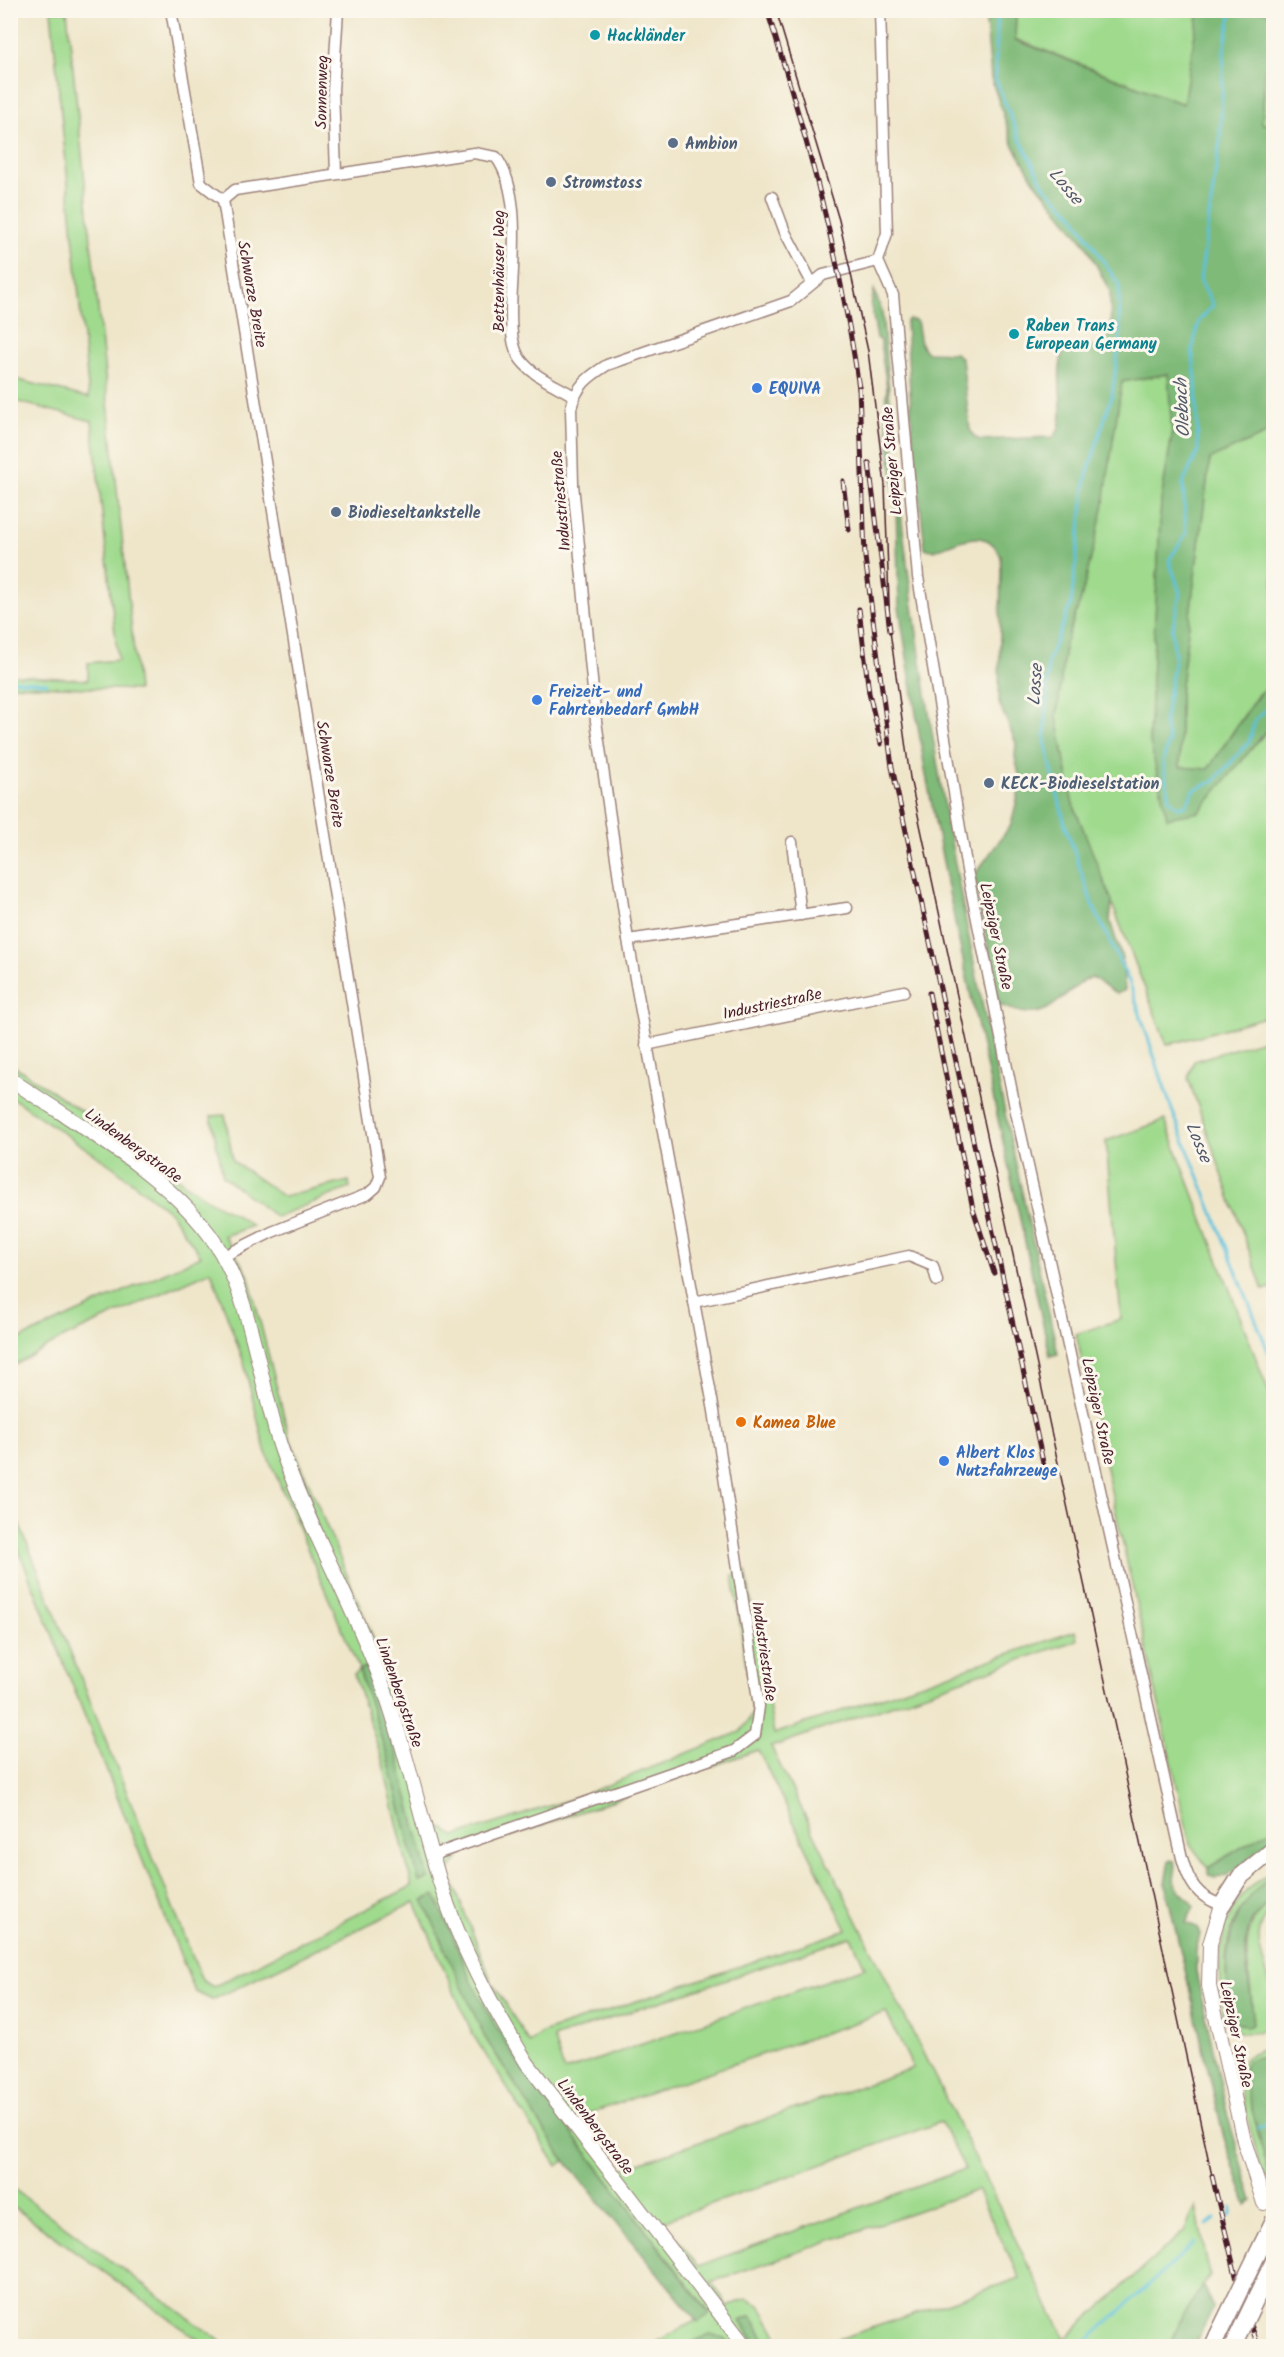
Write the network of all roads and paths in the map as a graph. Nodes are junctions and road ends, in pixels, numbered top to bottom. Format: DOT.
graph roads {
  1 [pos="171,10"];
  2 [pos="338,10"];
  3 [pos="880,10"];
  4 [pos="336,174"];
  5 [pos="772,197"];
  6 [pos="222,200"];
  7 [pos="878,261"];
  8 [pos="812,283"];
  9 [pos="574,396"];
  10 [pos="792,842"];
  11 [pos="846,908"];
  12 [pos="801,915"];
  13 [pos="628,940"];
  14 [pos="904,991"];
  15 [pos="646,1045"];
  16 [pos="10,1079"];
  17 [pos="224,1256"];
  18 [pos="937,1281"];
  19 [pos="694,1302"];
  20 [pos="1274,1849"];
  21 [pos="433,1855"];
  22 [pos="1274,1860"];
  23 [pos="1222,1905"];
  24 [pos="1264,2203"];
  25 [pos="1274,2220"];
  26 [pos="1274,2261"];
  27 [pos="1216,2341"];
  28 [pos="745,2346"];
  29 [pos="1233,2346"];
  1 -- 6 [label="street"];
  2 -- 4 [label="street, Sonnenweg"];
  3 -- 7 [label="street"];
  4 -- 6 [label="street"];
  4 -- 9 [label="street, Bettenhäuser Weg"];
  5 -- 8 [label="street"];
  6 -- 17 [label="street, Schwarze Breite"];
  7 -- 8 [label="street"];
  7 -- 23 [label="street, Leipziger Straße"];
  8 -- 9 [label="street"];
  9 -- 13 [label="street, Industriestraße"];
  10 -- 12 [label="street"];
  11 -- 12 [label="street"];
  12 -- 13 [label="street"];
  13 -- 15 [label="street, Industriestraße"];
  14 -- 15 [label="street, Industriestraße"];
  15 -- 19 [label="street, Industriestraße"];
  16 -- 17 [label="main road, Lindenbergstraße"];
  17 -- 21 [label="main road, Lindenbergstraße"];
  18 -- 19 [label="street"];
  19 -- 21 [label="street, Industriestraße"];
  20 -- 23 [label="highway"];
  21 -- 28 [label="main road, Lindenbergstraße"];
  22 -- 23 [label="highway"];
  23 -- 24 [label="main road, Leipziger Straße"];
  25 -- 27 [label="highway, bridge"];
  26 -- 29 [label="highway, bridge"];
}
